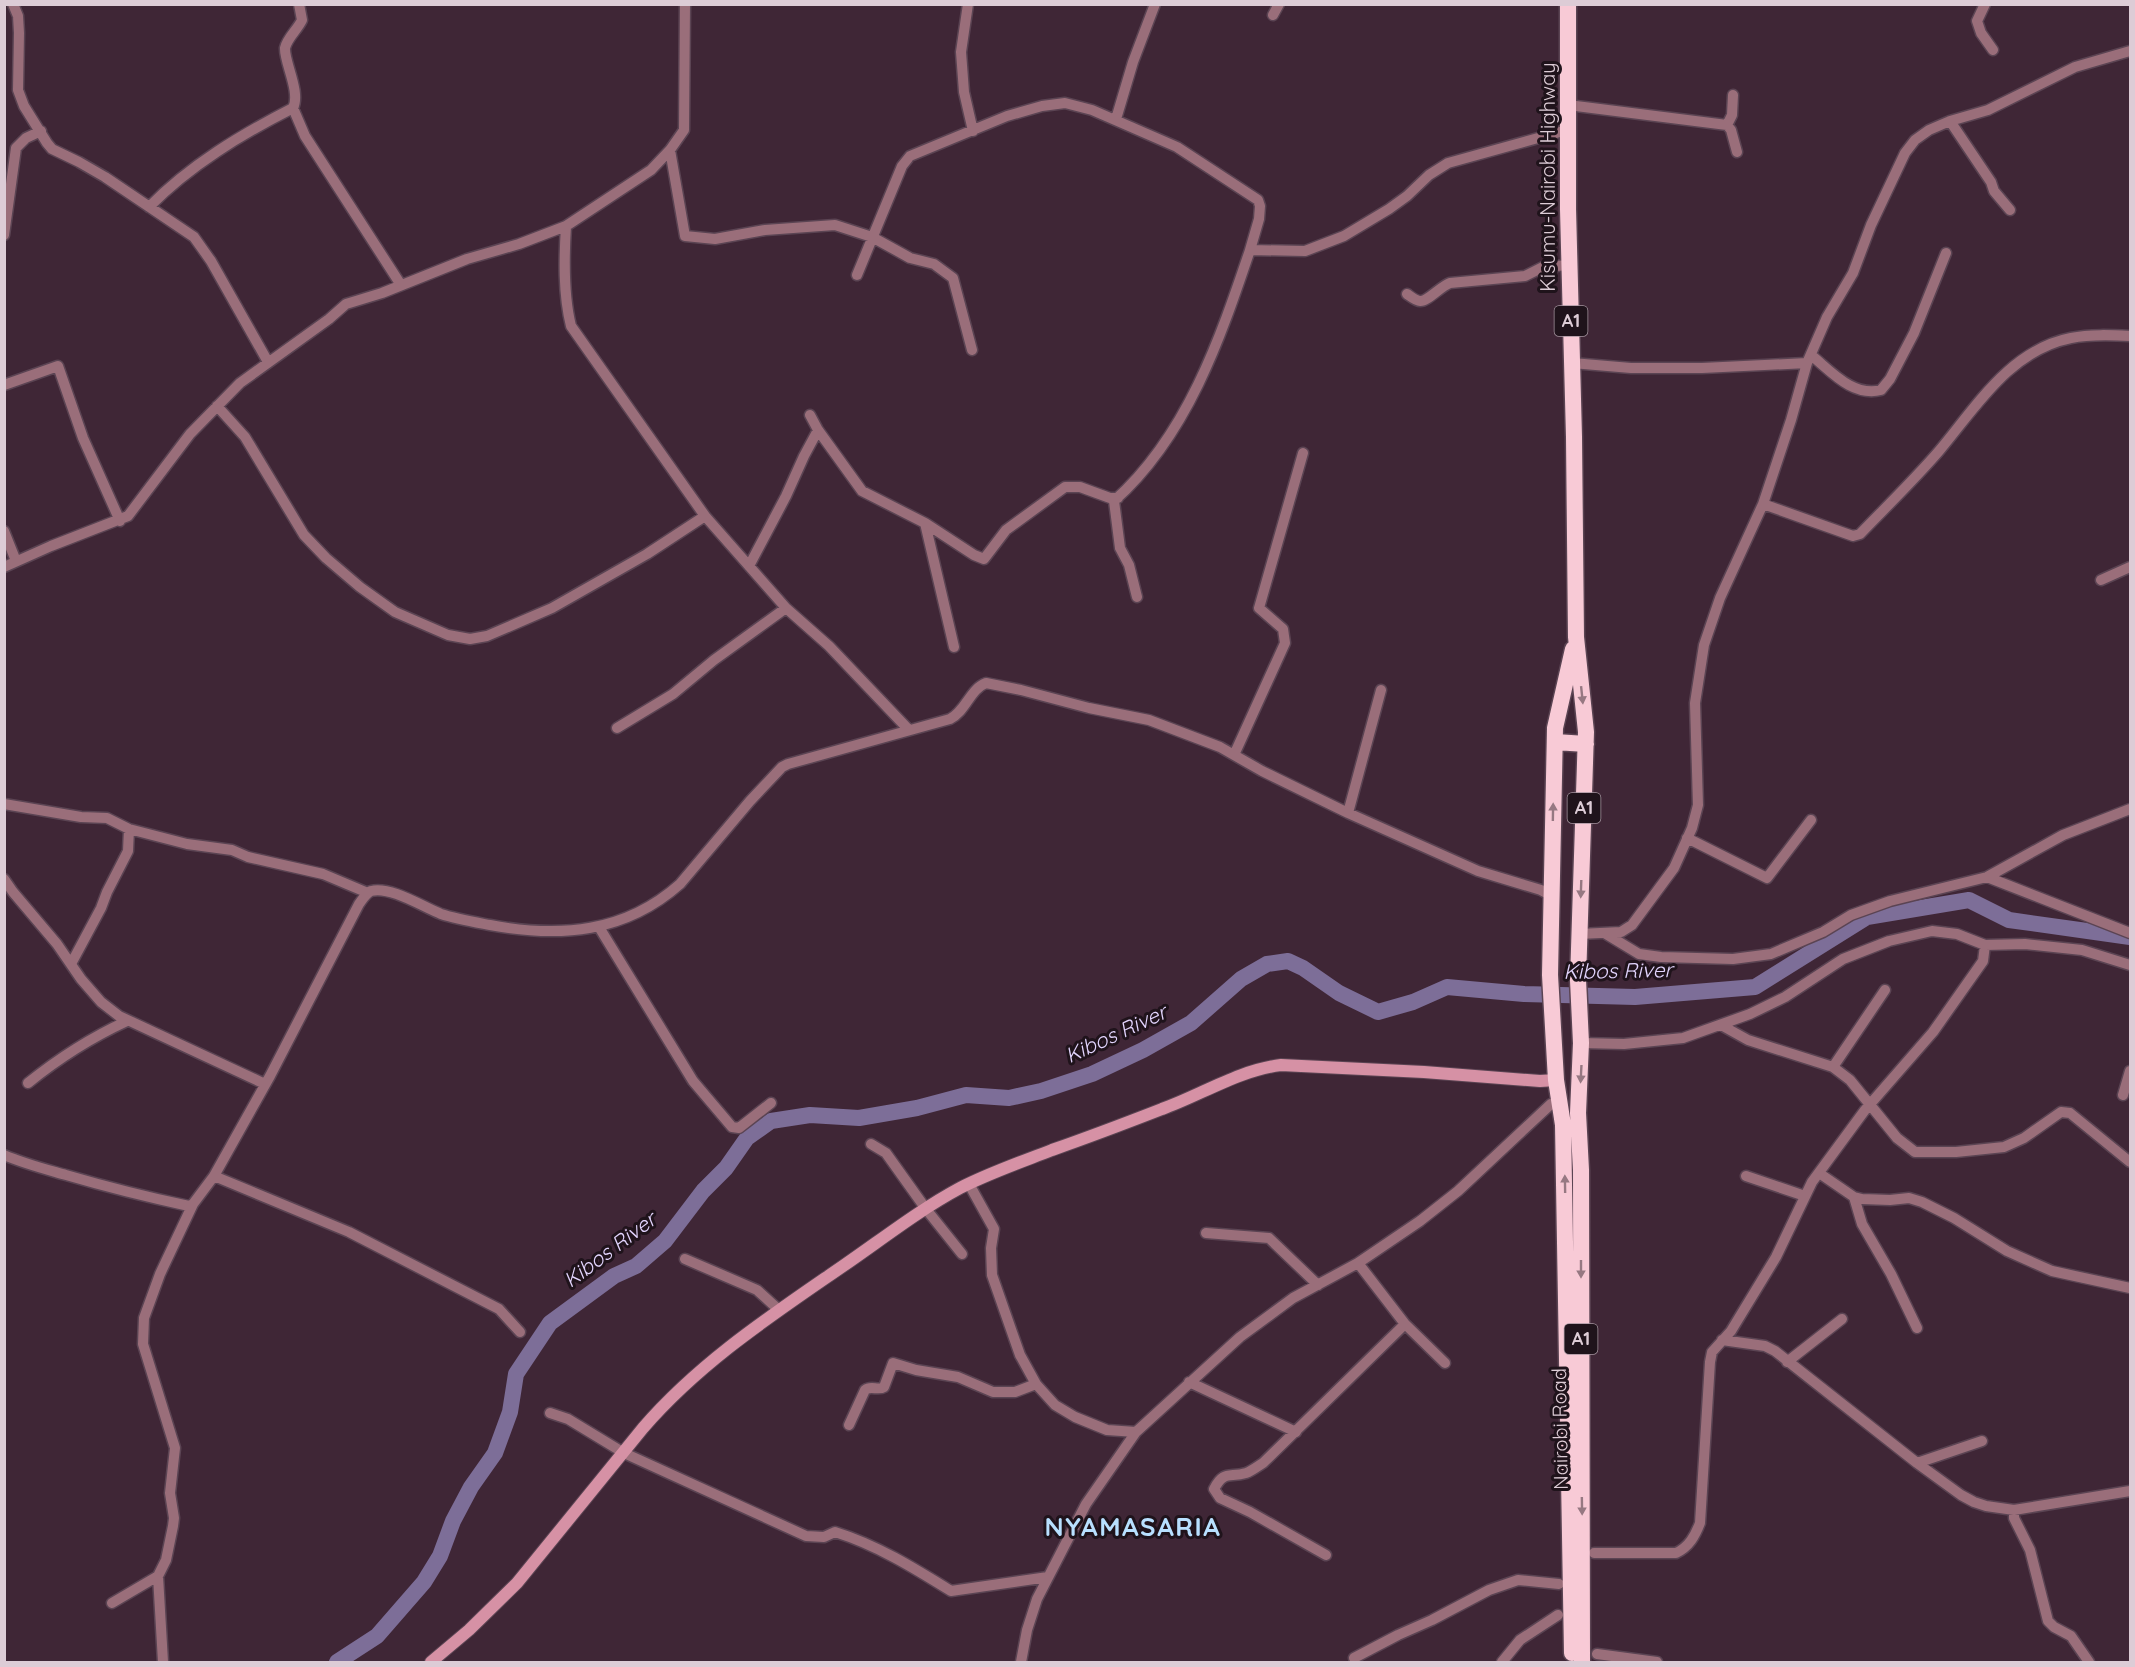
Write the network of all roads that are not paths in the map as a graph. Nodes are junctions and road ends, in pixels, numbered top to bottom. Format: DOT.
graph roads {
  1 [pos="13,4"];
  2 [pos="299,4"];
  3 [pos="685,4"];
  4 [pos="968,4"];
  5 [pos="1155,4"];
  6 [pos="1279,4"];
  7 [pos="1568,4"];
  8 [pos="1985,4"];
  9 [pos="1273,15"];
  10 [pos="1993,50"];
  11 [pos="2130,51"];
  12 [pos="1734,95"];
  13 [pos="1568,105"];
  14 [pos="293,108"];
  15 [pos="1116,119"];
  16 [pos="1950,121"];
  17 [pos="1727,125"];
  18 [pos="1567,130"];
  19 [pos="41,131"];
  20 [pos="974,131"];
  21 [pos="670,150"];
  22 [pos="1737,152"];
  23 [pos="149,207"];
  24 [pos="2010,210"];
  25 [pos="566,226"];
  26 [pos="4,235"];
  27 [pos="872,237"];
  28 [pos="1250,250"];
  29 [pos="1946,253"];
  30 [pos="1569,265"];
  31 [pos="857,275"];
  32 [pos="401,285"];
  33 [pos="1407,294"];
  34 [pos="2130,336"];
  35 [pos="972,350"];
  36 [pos="1809,359"];
  37 [pos="268,362"];
  38 [pos="1572,363"];
  39 [pos="4,385"];
  40 [pos="218,406"];
  41 [pos="810,415"];
  42 [pos="818,430"];
  43 [pos="1303,453"];
  44 [pos="1118,498"];
  45 [pos="1763,504"];
  46 [pos="705,516"];
  47 [pos="120,521"];
  48 [pos="925,523"];
  49 [pos="4,531"];
  50 [pos="16,561"];
  51 [pos="749,566"];
  52 [pos="4,567"];
  53 [pos="2130,567"];
  54 [pos="2101,580"];
  55 [pos="1137,597"];
  56 [pos="786,608"];
  57 [pos="1576,637"];
  58 [pos="954,647"];
  59 [pos="1381,690"];
  60 [pos="617,728"];
  61 [pos="909,730"];
  62 [pos="1555,742"];
  63 [pos="1586,744"];
  64 [pos="1234,755"];
  65 [pos="4,804"];
  66 [pos="2130,809"];
  67 [pos="1348,813"];
  68 [pos="1811,820"];
  69 [pos="129,829"];
  70 [pos="1687,838"];
  71 [pos="1987,877"];
  72 [pos="4,879"];
  73 [pos="368,893"];
  74 [pos="1552,896"];
  75 [pos="599,927"];
  76 [pos="2130,933"];
  77 [pos="1579,934"];
  78 [pos="1606,934"];
  79 [pos="1985,945"];
  80 [pos="71,964"];
  81 [pos="2130,965"];
  82 [pos="1885,990"];
  83 [pos="127,1022"];
  84 [pos="1721,1025"];
  85 [pos="1581,1043"];
  86 [pos="1833,1067"];
  87 [pos="2130,1071"];
  88 [pos="1556,1080"];
  89 [pos="28,1083"];
  90 [pos="265,1084"];
  91 [pos="2123,1095"];
  92 [pos="771,1103"];
  93 [pos="1551,1104"];
  94 [pos="1869,1106"];
  95 [pos="871,1144"];
  96 [pos="4,1155"];
  97 [pos="2130,1162"];
  98 [pos="1819,1173"];
  99 [pos="214,1176"];
  100 [pos="1746,1176"];
  101 [pos="969,1184"];
  102 [pos="1805,1197"];
  103 [pos="1854,1197"];
  104 [pos="193,1204"];
  105 [pos="926,1209"];
  106 [pos="1206,1233"];
  107 [pos="962,1254"];
  108 [pos="685,1259"];
  109 [pos="1358,1263"];
  110 [pos="1318,1286"];
  111 [pos="2130,1288"];
  112 [pos="779,1310"];
  113 [pos="1842,1319"];
  114 [pos="1405,1324"];
  115 [pos="1917,1328"];
  116 [pos="520,1332"];
  117 [pos="1722,1340"];
  118 [pos="1787,1362"];
  119 [pos="1445,1363"];
  120 [pos="1188,1382"];
  121 [pos="1036,1384"];
  122 [pos="550,1413"];
  123 [pos="849,1425"];
  124 [pos="1136,1432"];
  125 [pos="1296,1432"];
  126 [pos="1982,1441"];
  127 [pos="624,1453"];
  128 [pos="1917,1463"];
  129 [pos="2130,1491"];
  130 [pos="2013,1510"];
  131 [pos="1594,1553"];
  132 [pos="1326,1555"];
  133 [pos="158,1576"];
  134 [pos="1048,1577"];
  135 [pos="1559,1584"];
  136 [pos="112,1604"];
  137 [pos="1558,1615"];
  138 [pos="1597,1654"];
  139 [pos="1354,1658"];
  140 [pos="164,1662"];
  141 [pos="431,1662"];
  142 [pos="1021,1662"];
  143 [pos="1502,1662"];
  144 [pos="1573,1662"];
  145 [pos="1582,1662"];
  146 [pos="1657,1662"];
  147 [pos="2089,1662"];
  1 -- 19 [label="street"];
  2 -- 14 [label="street"];
  3 -- 21 [label="street"];
  4 -- 20 [label="street"];
  5 -- 15 [label="street"];
  6 -- 9 [label="street"];
  7 -- 13 [label="highway, Kisumu-Nairobi Highway / A1"];
  8 -- 10 [label="street"];
  11 -- 16 [label="street"];
  12 -- 17 [label="street"];
  13 -- 17 [label="street"];
  13 -- 18 [label="highway, Kisumu-Nairobi Highway / A1"];
  14 -- 23 [label="street"];
  14 -- 32 [label="street"];
  15 -- 20 [label="street"];
  15 -- 28 [label="street"];
  16 -- 24 [label="street"];
  16 -- 36 [label="street"];
  17 -- 22 [label="street"];
  18 -- 28 [label="street"];
  18 -- 30 [label="highway, Kisumu-Nairobi Highway / A1"];
  19 -- 23 [label="street"];
  19 -- 26 [label="street"];
  20 -- 27 [label="street"];
  21 -- 25 [label="street"];
  21 -- 27 [label="street"];
  23 -- 37 [label="street"];
  25 -- 32 [label="street"];
  25 -- 46 [label="street"];
  27 -- 31 [label="street"];
  27 -- 35 [label="street"];
  28 -- 44 [label="street"];
  29 -- 36 [label="street"];
  30 -- 33 [label="street"];
  30 -- 38 [label="highway, Kisumu-Nairobi Highway / A1"];
  32 -- 37 [label="street"];
  34 -- 45 [label="street"];
  36 -- 38 [label="street"];
  36 -- 45 [label="street"];
  37 -- 40 [label="street"];
  38 -- 57 [label="highway, Kisumu-Nairobi Highway / A1"];
  39 -- 47 [label="street"];
  40 -- 46 [label="street"];
  40 -- 47 [label="street"];
  41 -- 42 [label="street"];
  42 -- 48 [label="street"];
  42 -- 51 [label="street"];
  43 -- 64 [label="street"];
  44 -- 48 [label="street"];
  44 -- 55 [label="street"];
  45 -- 70 [label="street"];
  46 -- 51 [label="street"];
  47 -- 50 [label="street"];
  48 -- 58 [label="street"];
  49 -- 50 [label="street"];
  50 -- 52 [label="street"];
  51 -- 56 [label="street"];
  53 -- 54 [label="street"];
  56 -- 60 [label="street"];
  56 -- 61 [label="street"];
  57 -- 62 [label="highway, A1"];
  57 -- 63 [label="highway, A1, one-way"];
  59 -- 67 [label="street"];
  61 -- 64 [label="street"];
  61 -- 75 [label="street"];
  62 -- 63 [label="highway"];
  74 -- 62 [label="highway, A1, one-way"];
  63 -- 77 [label="highway, A1, one-way"];
  64 -- 67 [label="street"];
  65 -- 69 [label="street"];
  66 -- 71 [label="street"];
  67 -- 74 [label="street"];
  68 -- 70 [label="street"];
  69 -- 73 [label="street"];
  69 -- 80 [label="street"];
  70 -- 78 [label="street"];
  71 -- 76 [label="street"];
  71 -- 78 [label="street"];
  72 -- 80 [label="street"];
  73 -- 75 [label="street"];
  73 -- 90 [label="street"];
  74 -- 88 [label="highway, Nairobi Road / A1"];
  75 -- 92 [label="street"];
  77 -- 78 [label="street"];
  77 -- 85 [label="highway, Nairobi Road / A1"];
  79 -- 81 [label="street"];
  79 -- 84 [label="street"];
  79 -- 94 [label="street"];
  80 -- 83 [label="street"];
  82 -- 86 [label="street"];
  83 -- 89 [label="street"];
  83 -- 90 [label="street"];
  84 -- 85 [label="street"];
  84 -- 86 [label="street"];
  85 -- 145 [label="highway, Nairobi Road / A1, one-way"];
  86 -- 94 [label="street"];
  87 -- 91 [label="street"];
  88 -- 101 [label="main road"];
  144 -- 88 [label="highway, Nairobi Road / A1, one-way"];
  90 -- 99 [label="street"];
  93 -- 109 [label="street"];
  94 -- 97 [label="street"];
  94 -- 98 [label="street"];
  95 -- 105 [label="street"];
  96 -- 104 [label="street"];
  98 -- 102 [label="street"];
  98 -- 103 [label="street"];
  99 -- 104 [label="street"];
  99 -- 116 [label="street"];
  100 -- 102 [label="street"];
  101 -- 105 [label="main road"];
  101 -- 121 [label="street"];
  102 -- 117 [label="street"];
  103 -- 111 [label="street"];
  103 -- 115 [label="street"];
  104 -- 133 [label="street"];
  105 -- 107 [label="street"];
  105 -- 112 [label="main road"];
  106 -- 110 [label="street"];
  108 -- 112 [label="street"];
  109 -- 110 [label="street"];
  109 -- 114 [label="street"];
  110 -- 120 [label="street"];
  112 -- 127 [label="main road"];
  113 -- 118 [label="street"];
  114 -- 119 [label="street"];
  114 -- 125 [label="street"];
  117 -- 118 [label="street"];
  117 -- 131 [label="street"];
  118 -- 128 [label="street"];
  120 -- 124 [label="street"];
  120 -- 125 [label="street"];
  121 -- 123 [label="street"];
  121 -- 124 [label="street"];
  122 -- 127 [label="street"];
  124 -- 134 [label="street"];
  125 -- 132 [label="street"];
  126 -- 128 [label="street"];
  127 -- 134 [label="street"];
  127 -- 141 [label="main road"];
  128 -- 130 [label="street"];
  129 -- 130 [label="street"];
  130 -- 147 [label="street"];
  133 -- 136 [label="street"];
  133 -- 140 [label="street"];
  134 -- 142 [label="street"];
  135 -- 139 [label="street"];
  137 -- 143 [label="street"];
  138 -- 146 [label="street"];
}
